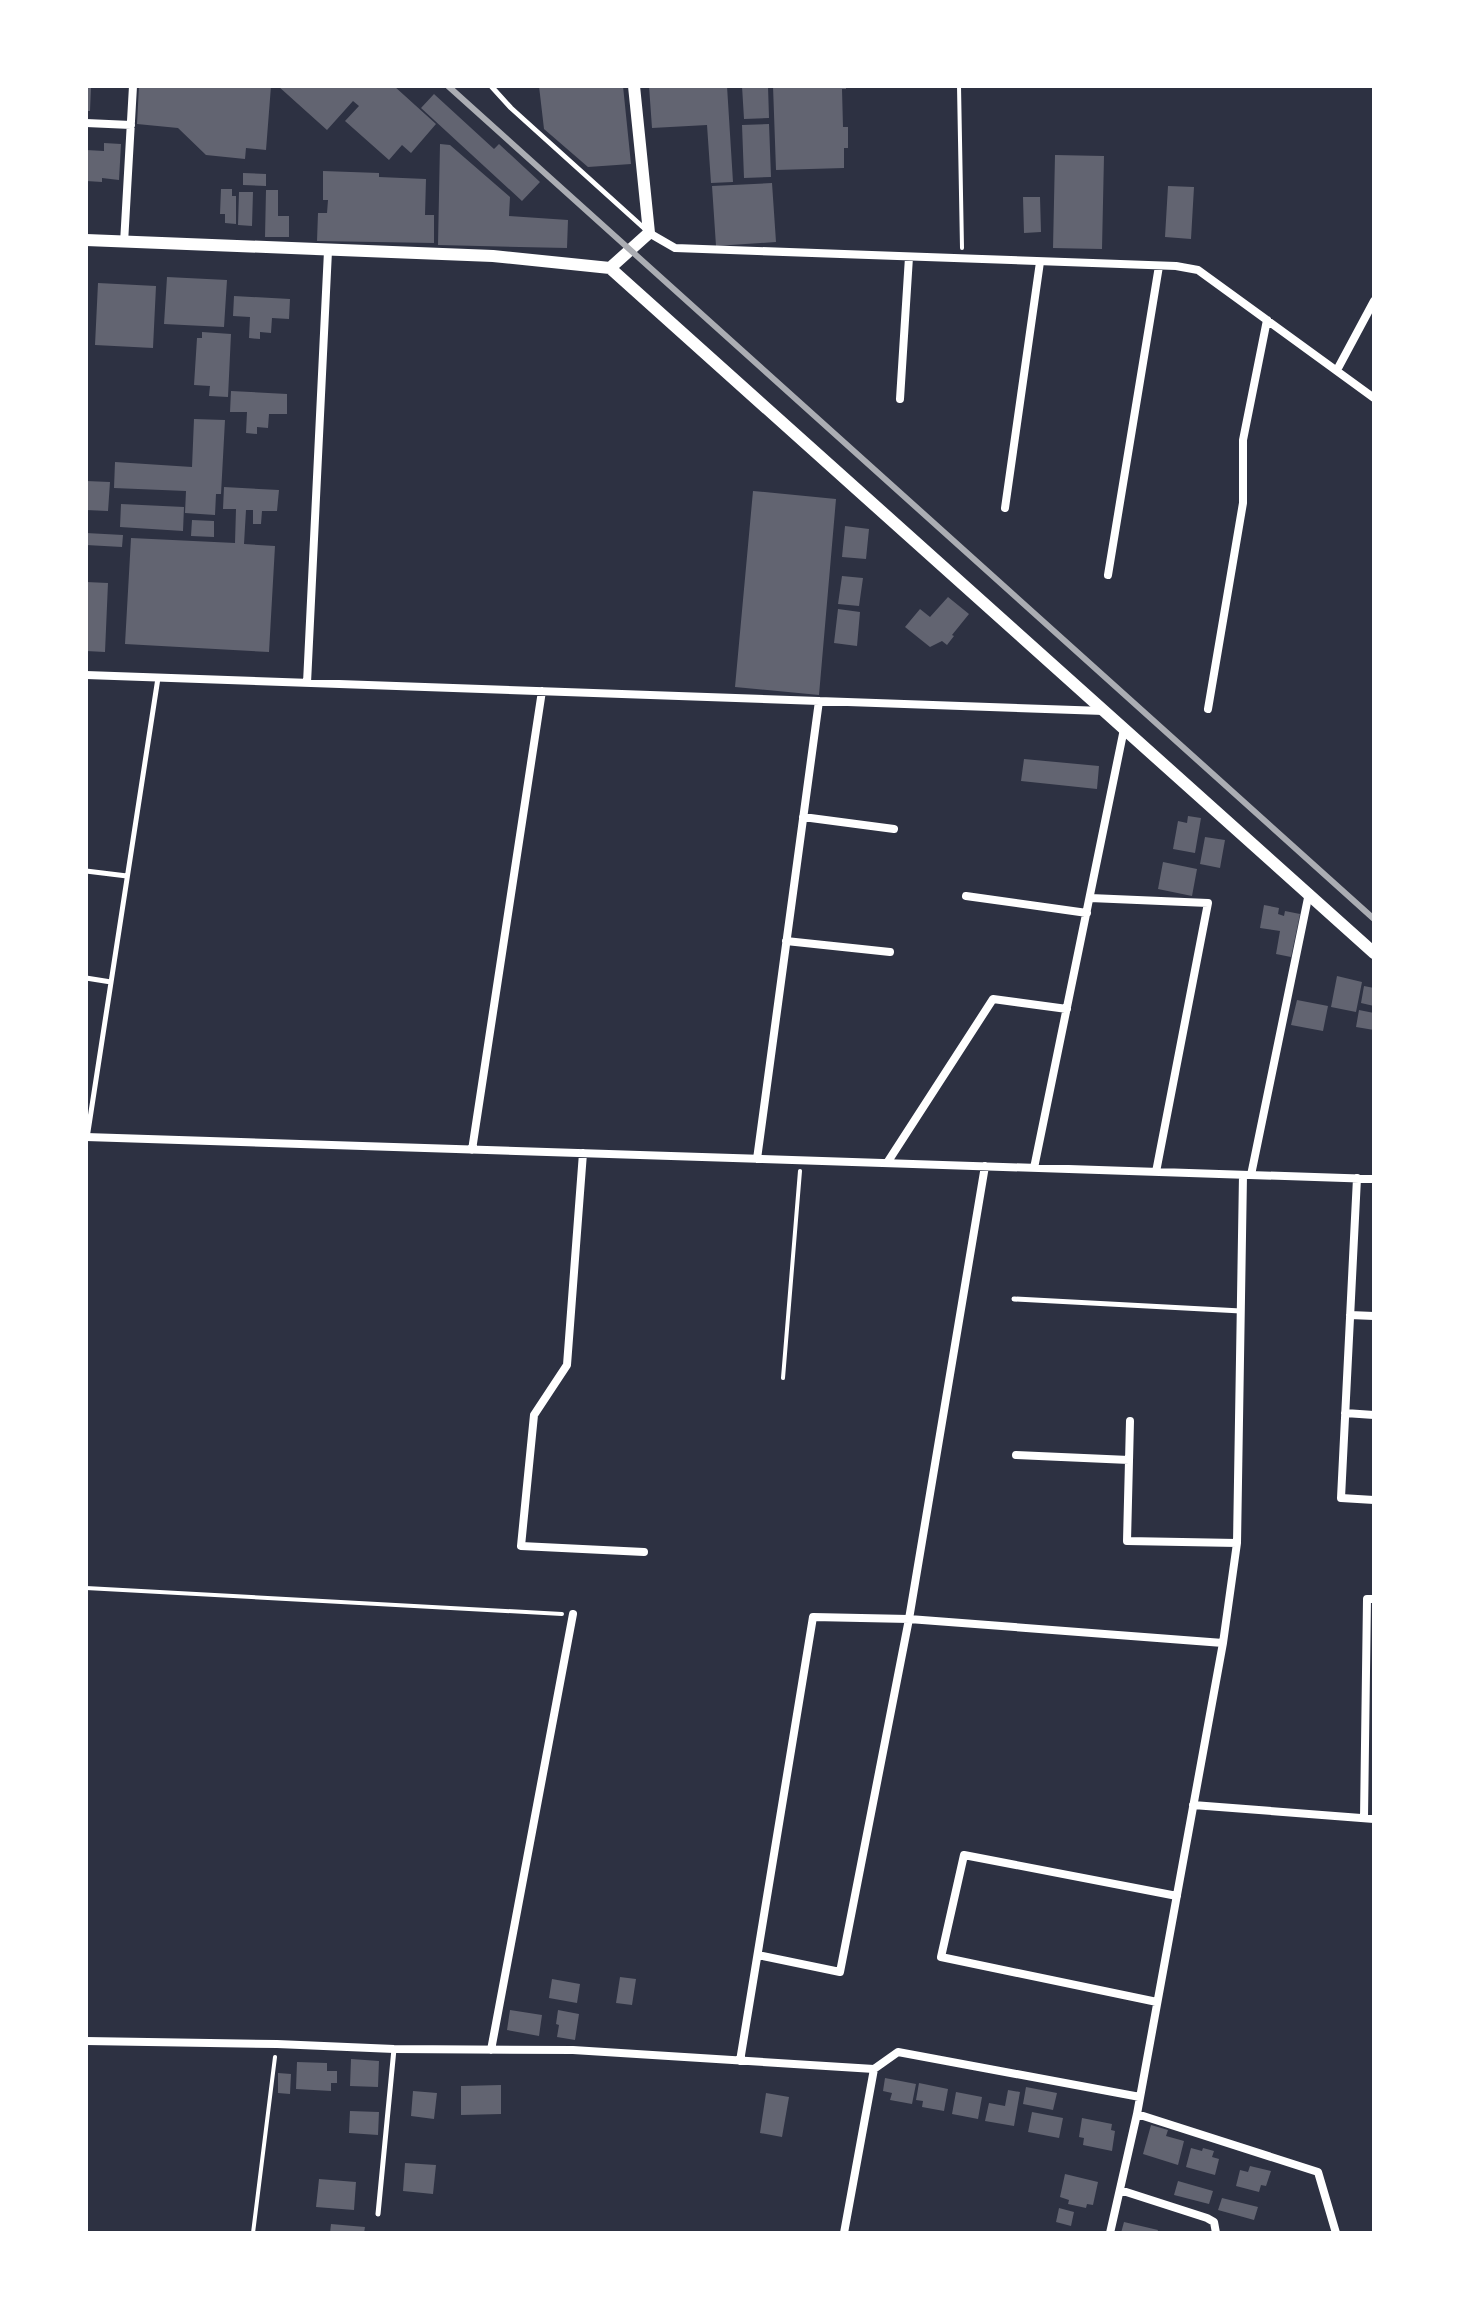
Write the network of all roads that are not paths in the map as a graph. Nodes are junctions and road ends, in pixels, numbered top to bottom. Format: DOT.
graph roads {
  1 [pos="133,86"];
  2 [pos="491,86"];
  3 [pos="634,86"];
  4 [pos="86,123"];
  5 [pos="131,125"];
  6 [pos="649,233"];
  7 [pos="86,240"];
  8 [pos="124,243"];
  9 [pos="328,251"];
  10 [pos="909,257"];
  11 [pos="1040,262"];
  12 [pos="1159,266"];
  13 [pos="610,268"];
  14 [pos="1374,301"];
  15 [pos="1267,320"];
  16 [pos="1337,370"];
  17 [pos="1374,398"];
  18 [pos="900,399"];
  19 [pos="1005,508"];
  20 [pos="1108,575"];
  21 [pos="86,675"];
  22 [pos="158,678"];
  23 [pos="307,683"];
  24 [pos="542,691"];
  25 [pos="819,701"];
  26 [pos="1208,709"];
  27 [pos="1105,711"];
  28 [pos="1125,728"];
  29 [pos="803,817"];
  30 [pos="894,829"];
  31 [pos="86,871"];
  32 [pos="127,876"];
  33 [pos="1309,893"];
  34 [pos="966,896"];
  35 [pos="1090,898"];
  36 [pos="1087,913"];
  37 [pos="786,941"];
  38 [pos="890,952"];
  39 [pos="1374,953"];
  40 [pos="86,978"];
  41 [pos="111,982"];
  42 [pos="1067,1009"];
  43 [pos="87,1138"];
  44 [pos="472,1150"];
  45 [pos="583,1153"];
  46 [pos="757,1159"];
  47 [pos="887,1163"];
  48 [pos="985,1166"];
  49 [pos="1034,1168"];
  50 [pos="1156,1172"];
  51 [pos="1247,1175"];
  52 [pos="1357,1178"];
  53 [pos="1374,1179"];
  54 [pos="1014,1299"];
  55 [pos="1241,1311"];
  56 [pos="1350,1315"];
  57 [pos="1374,1316"];
  58 [pos="1345,1413"];
  59 [pos="1374,1415"];
  60 [pos="1130,1421"];
  61 [pos="1016,1455"];
  62 [pos="1129,1460"];
  63 [pos="1374,1500"];
  64 [pos="1237,1543"];
  65 [pos="644,1552"];
  66 [pos="1374,1599"];
  67 [pos="573,1614"];
  68 [pos="909,1619"];
  69 [pos="1223,1643"];
  70 [pos="1193,1805"];
  71 [pos="1364,1818"];
  72 [pos="1374,1819"];
  73 [pos="1177,1896"];
  74 [pos="758,1955"];
  75 [pos="1157,2002"];
  76 [pos="86,2041"];
  77 [pos="394,2049"];
  78 [pos="491,2050"];
  79 [pos="740,2061"];
  80 [pos="874,2069"];
  81 [pos="1140,2097"];
  82 [pos="1137,2114"];
  83 [pos="1120,2190"];
  84 [pos="378,2214"];
  85 [pos="844,2233"];
  86 [pos="1110,2233"];
  87 [pos="1216,2233"];
  88 [pos="1336,2233"];
  1 -- 5 [label="street"];
  2 -- 6 [label="lane"];
  3 -- 6 [label="street"];
  4 -- 5 [label="street"];
  5 -- 8 [label="street"];
  6 -- 10 [label="street"];
  6 -- 13 [label="street"];
  7 -- 8 [label="street"];
  8 -- 9 [label="street"];
  9 -- 13 [label="street"];
  9 -- 23 [label="street"];
  10 -- 11 [label="street"];
  10 -- 18 [label="street"];
  11 -- 12 [label="street"];
  11 -- 19 [label="street"];
  12 -- 15 [label="street"];
  12 -- 20 [label="street"];
  13 -- 27 [label="street"];
  14 -- 16 [label="street"];
  15 -- 16 [label="street"];
  15 -- 26 [label="street"];
  16 -- 17 [label="street"];
  21 -- 22 [label="street"];
  22 -- 23 [label="street"];
  22 -- 32 [label="lane"];
  23 -- 24 [label="street"];
  24 -- 25 [label="street"];
  24 -- 44 [label="street"];
  25 -- 27 [label="street"];
  25 -- 29 [label="street"];
  27 -- 28 [label="street"];
  28 -- 33 [label="street"];
  28 -- 35 [label="street"];
  29 -- 30 [label="street"];
  29 -- 37 [label="street"];
  31 -- 32 [label="lane"];
  32 -- 41 [label="lane"];
  33 -- 39 [label="street"];
  33 -- 51 [label="street"];
  34 -- 36 [label="street"];
  35 -- 36 [label="street"];
  35 -- 50 [label="street"];
  36 -- 42 [label="street"];
  37 -- 38 [label="street"];
  37 -- 46 [label="street"];
  40 -- 41 [label="lane"];
  41 -- 43 [label="lane"];
  42 -- 47 [label="street"];
  42 -- 49 [label="street"];
  43 -- 44 [label="street"];
  44 -- 45 [label="street"];
  45 -- 46 [label="street"];
  45 -- 65 [label="street"];
  46 -- 47 [label="street"];
  47 -- 48 [label="street"];
  48 -- 49 [label="street"];
  48 -- 68 [label="street"];
  49 -- 50 [label="street"];
  50 -- 51 [label="street"];
  51 -- 52 [label="street"];
  51 -- 55 [label="street"];
  52 -- 53 [label="street"];
  52 -- 56 [label="street"];
  54 -- 55 [label="lane"];
  55 -- 64 [label="street"];
  56 -- 57 [label="street"];
  56 -- 58 [label="street"];
  58 -- 59 [label="street"];
  58 -- 63 [label="street"];
  60 -- 62 [label="street"];
  61 -- 62 [label="street"];
  62 -- 64 [label="street"];
  64 -- 69 [label="street"];
  66 -- 71 [label="street"];
  67 -- 78 [label="street"];
  68 -- 69 [label="street"];
  68 -- 74 [label="street"];
  68 -- 74 [label="street"];
  69 -- 70 [label="street"];
  70 -- 71 [label="street"];
  70 -- 73 [label="street"];
  71 -- 72 [label="street"];
  73 -- 75 [label="street"];
  73 -- 75 [label="street"];
  74 -- 79 [label="street"];
  75 -- 81 [label="street"];
  76 -- 77 [label="street"];
  77 -- 78 [label="street"];
  77 -- 84 [label="lane"];
  78 -- 79 [label="street"];
  79 -- 80 [label="street"];
  80 -- 81 [label="street"];
  80 -- 85 [label="street"];
  81 -- 82 [label="street"];
  82 -- 83 [label="street"];
  82 -- 88 [label="street"];
  83 -- 86 [label="street"];
  83 -- 87 [label="street"];
}
